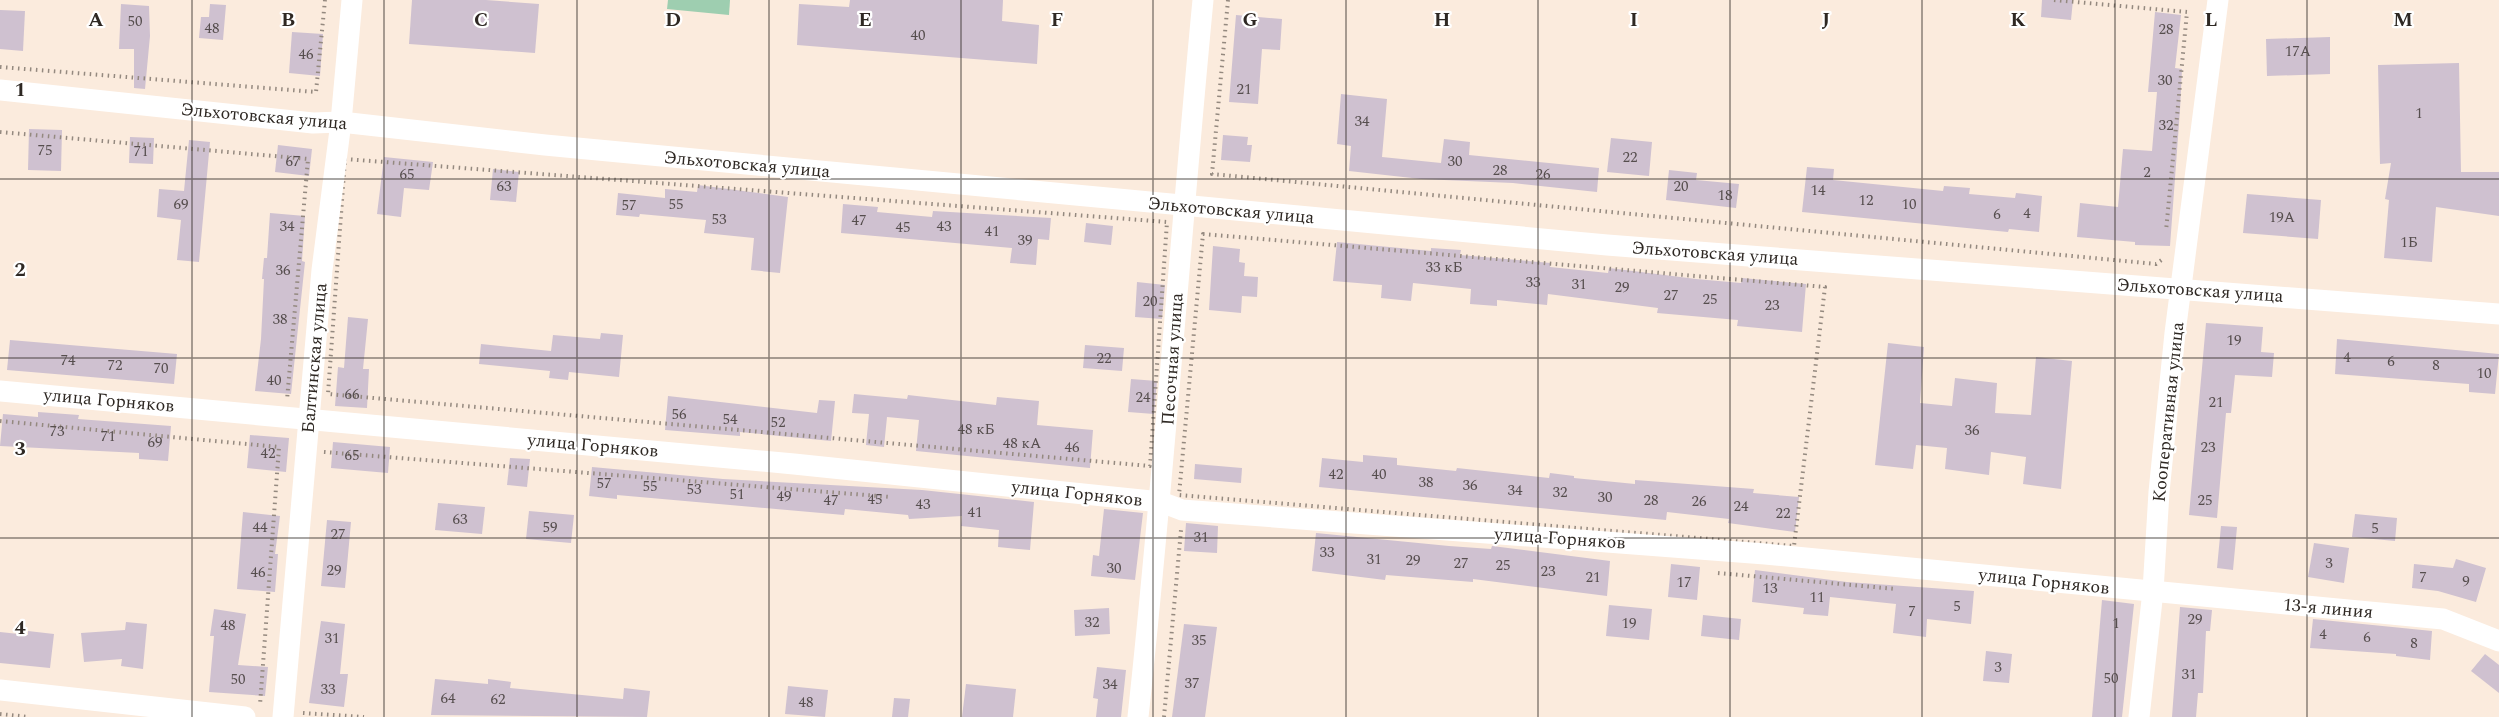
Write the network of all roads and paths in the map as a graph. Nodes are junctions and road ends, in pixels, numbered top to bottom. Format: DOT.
graph roads {
  1 [pos="326,0"];
  2 [pos="352,0"];
  3 [pos="1203,0"];
  4 [pos="1228,0"];
  5 [pos="2054,0"];
  6 [pos="2218,0"];
  7 [pos="0,67"];
  8 [pos="0,90"];
  9 [pos="341,122"];
  10 [pos="0,132"];
  11 [pos="1183,206"];
  12 [pos="2165,237"];
  13 [pos="2164,249"];
  14 [pos="2180,288"];
  15 [pos="2499,314"];
  16 [pos="0,391"];
  17 [pos="328,394"];
  18 [pos="286,409"];
  19 [pos="309,419"];
  20 [pos="0,421"];
  21 [pos="316,452"];
  22 [pos="898,497"];
  23 [pos="1170,499"];
  24 [pos="1181,524"];
  25 [pos="1794,546"];
  26 [pos="1717,573"];
  27 [pos="1908,590"];
  28 [pos="2153,591"];
  29 [pos="2499,641"];
  30 [pos="0,690"];
  31 [pos="252,711"];
  32 [pos="0,714"];
  33 [pos="287,715"];
  34 [pos="29,717"];
  35 [pos="364,717"];
  36 [pos="1138,717"];
  37 [pos="1164,717"];
  38 [pos="2139,717"];
  1 -- 7 [label="path"];
  2 -- 9 [label="street, Балтинская улица"];
  3 -- 11 [label="street, Песочная улица"];
  4 -- 13 [label="path"];
  5 -- 12 [label="path"];
  6 -- 14 [label="street, Кооперативная улица"];
  8 -- 9 [label="street, Эльхотовская улица"];
  9 -- 11 [label="street, Эльхотовская улица"];
  9 -- 19 [label="street, Балтинская улица"];
  10 -- 18 [label="path"];
  11 -- 14 [label="street, Эльхотовская улица"];
  11 -- 23 [label="street, Песочная улица"];
  14 -- 15 [label="street, Эльхотовская улица"];
  14 -- 28 [label="street, Кооперативная улица"];
  16 -- 19 [label="street, улица Горняков"];
  17 -- 17 [label="path"];
  19 -- 23 [label="street, улица Горняков"];
  19 -- 33 [label="street, Балтинская улица"];
  20 -- 31 [label="path"];
  21 -- 22 [label="path"];
  23 -- 25 [label="path"];
  23 -- 28 [label="street, улица Горняков"];
  23 -- 36 [label="street, Песочная улица"];
  24 -- 37 [label="path"];
  26 -- 27 [label="path"];
  28 -- 29 [label="street, 13-я линия"];
  28 -- 38 [label="street, Кооперативная улица"];
  30 -- 31 [label="street"];
  32 -- 34 [label="path"];
  33 -- 35 [label="path"];
}
